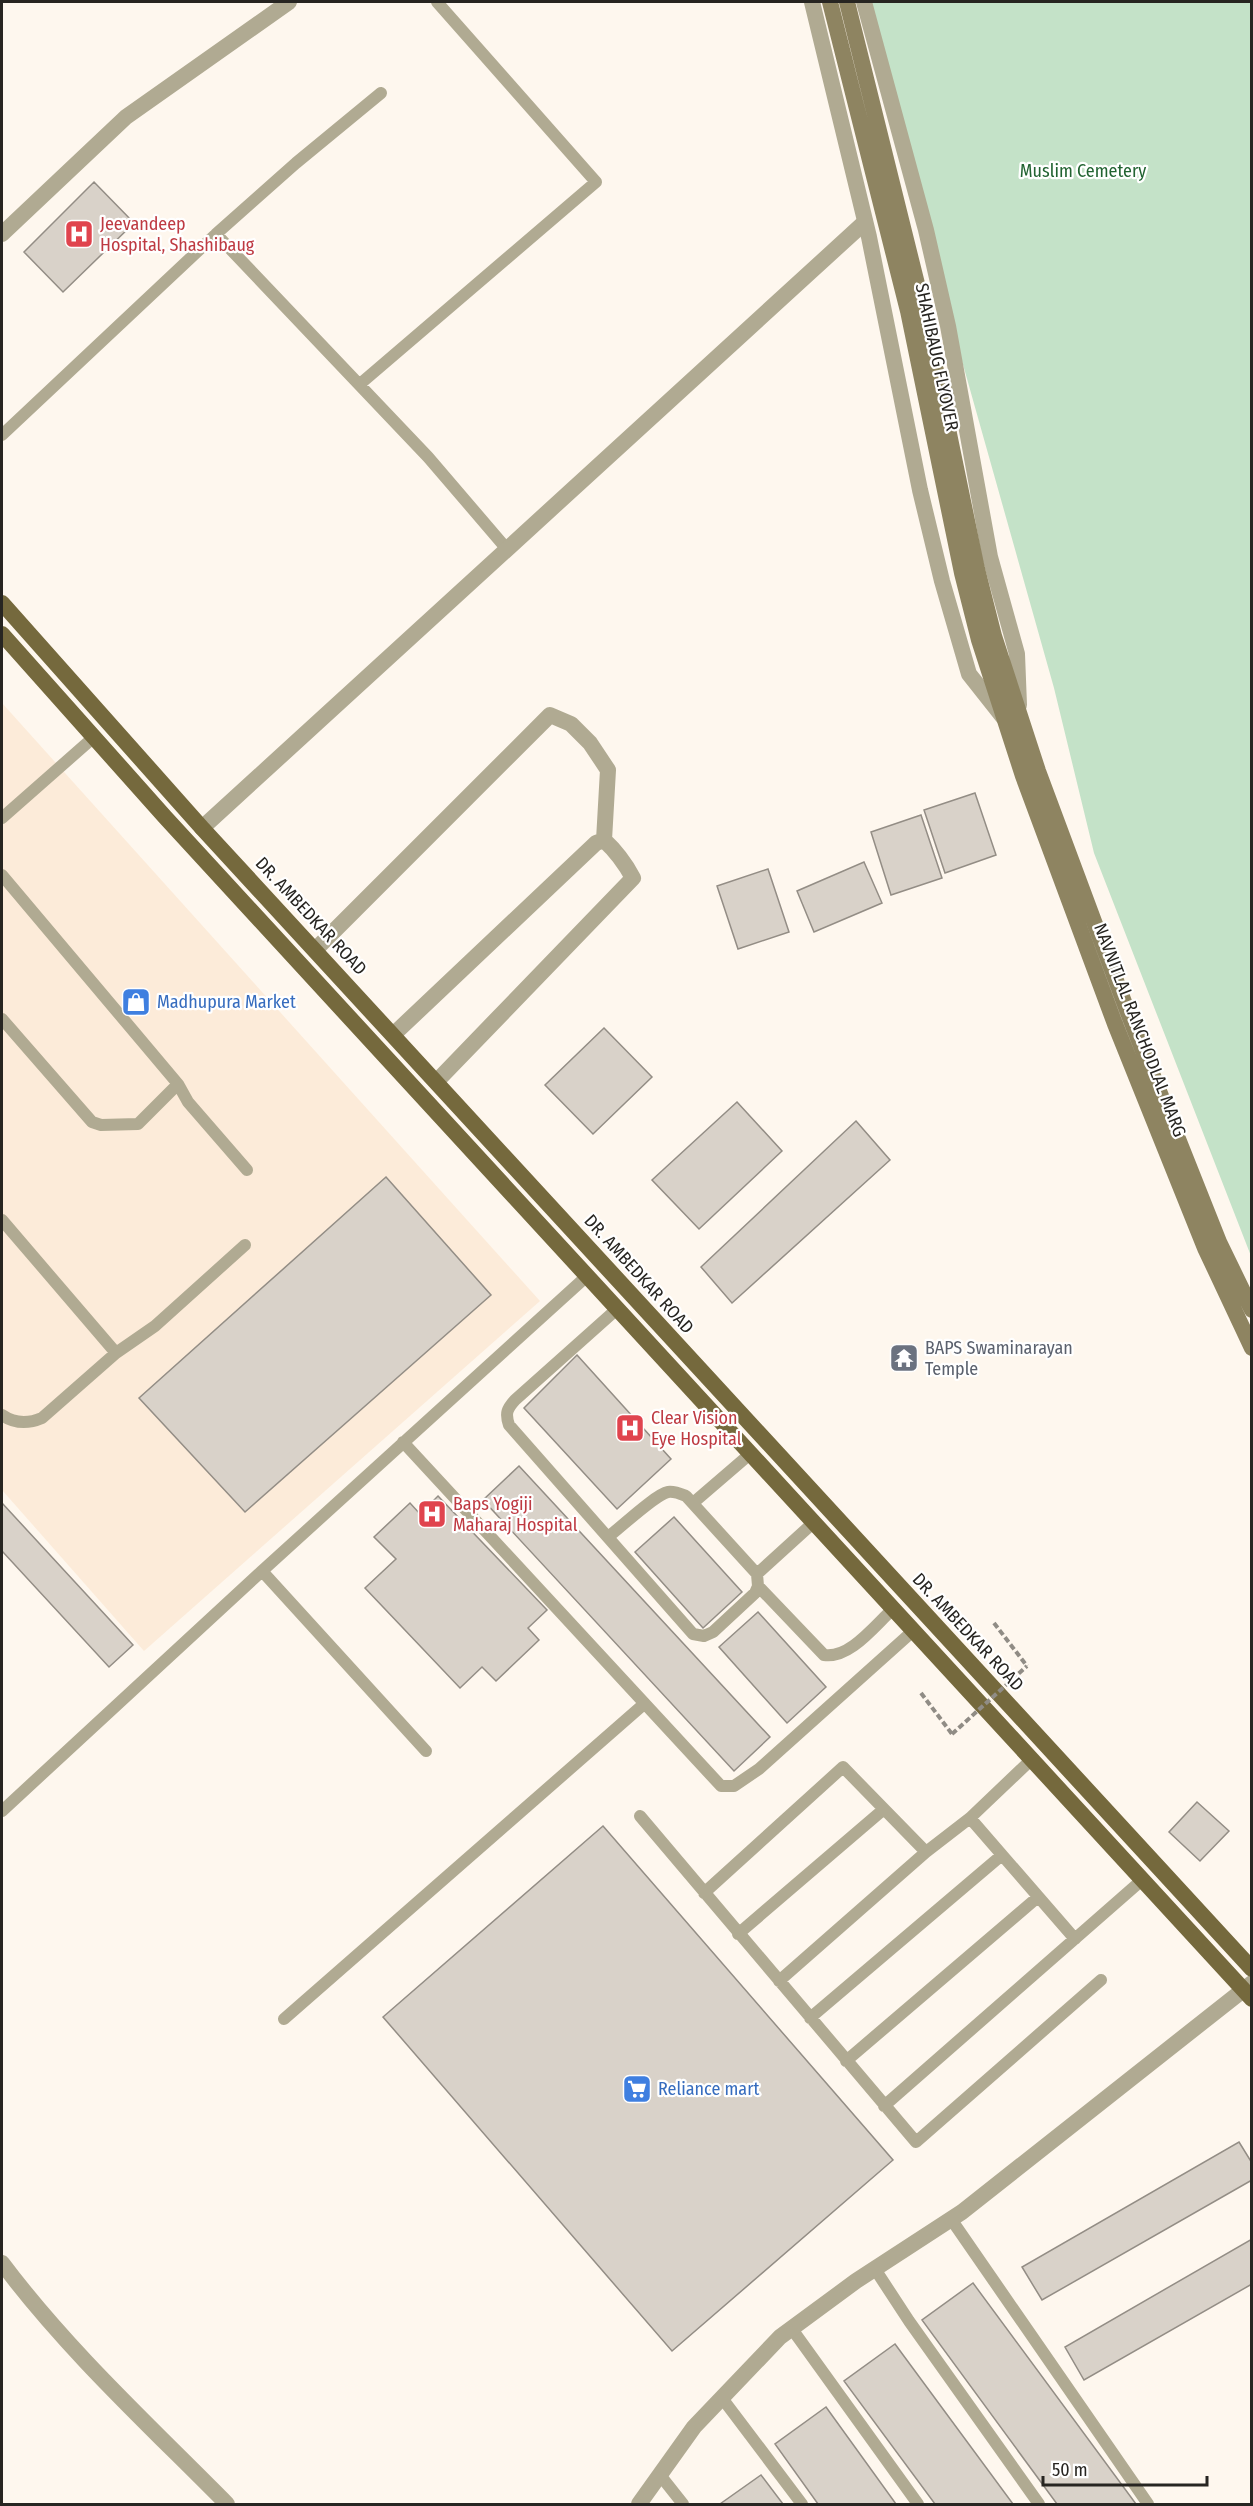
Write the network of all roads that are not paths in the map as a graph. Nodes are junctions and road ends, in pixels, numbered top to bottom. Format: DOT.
graph roads {
  1 [pos="437,2"];
  2 [pos="812,2"];
  3 [pos="831,2"];
  4 [pos="847,2"];
  5 [pos="864,2"];
  6 [pos="283,4"];
  7 [pos="381,93"];
  8 [pos="865,222"];
  9 [pos="2,234"];
  10 [pos="216,234"];
  11 [pos="360,384"];
  12 [pos="2,435"];
  13 [pos="506,548"];
  14 [pos="2,603"];
  15 [pos="2,634"];
  16 [pos="987,638"];
  17 [pos="1012,717"];
  18 [pos="94,737"];
  19 [pos="2,818"];
  20 [pos="202,828"];
  21 [pos="604,840"];
  22 [pos="2,875"];
  23 [pos="316,949"];
  24 [pos="2,1019"];
  25 [pos="394,1034"];
  26 [pos="437,1081"];
  27 [pos="178,1084"];
  28 [pos="247,1170"];
  29 [pos="2,1220"];
  30 [pos="12,1232"];
  31 [pos="2,1241"];
  32 [pos="245,1245"];
  33 [pos="587,1276"];
  34 [pos="617,1310"];
  35 [pos="1251,1310"];
  36 [pos="1251,1348"];
  37 [pos="116,1353"];
  38 [pos="2,1415"];
  39 [pos="403,1442"];
  40 [pos="750,1454"];
  41 [pos="693,1503"];
  42 [pos="813,1523"];
  43 [pos="608,1538"];
  44 [pos="262,1571"];
  45 [pos="758,1580"];
  46 [pos="893,1609"];
  47 [pos="913,1631"];
  48 [pos="644,1704"];
  49 [pos="426,1750"];
  50 [pos="1032,1759"];
  51 [pos="884,1809"];
  52 [pos="2,1811"];
  53 [pos="639,1816"];
  54 [pos="970,1818"];
  55 [pos="926,1852"];
  56 [pos="1002,1855"];
  57 [pos="1142,1880"];
  58 [pos="704,1893"];
  59 [pos="1038,1897"];
  60 [pos="738,1934"];
  61 [pos="1075,1939"];
  62 [pos="1251,1969"];
  63 [pos="1101,1980"];
  64 [pos="779,1981"];
  65 [pos="1249,1991"];
  66 [pos="810,2018"];
  67 [pos="284,2019"];
  68 [pos="846,2061"];
  69 [pos="884,2106"];
  70 [pos="951,2219"];
  71 [pos="2,2263"];
  72 [pos="875,2269"];
  73 [pos="792,2329"];
  74 [pos="722,2398"];
  75 [pos="660,2475"];
  76 [pos="227,2505"];
  77 [pos="639,2505"];
  78 [pos="683,2505"];
  79 [pos="802,2505"];
  80 [pos="918,2505"];
  81 [pos="1040,2505"];
  82 [pos="1148,2505"];
  1 -- 11 [label="lane"];
  2 -- 8 [label="street"];
  3 -- 16 [label="main road, SHAHIBAUG FLYOVER"];
  4 -- 16 [label="main road, SHAHIBAUG FLYOVER"];
  5 -- 17 [label="street"];
  6 -- 9 [label="street"];
  7 -- 10 [label="lane"];
  8 -- 13 [label="street"];
  8 -- 17 [label="street"];
  10 -- 11 [label="lane"];
  10 -- 12 [label="lane"];
  11 -- 13 [label="lane"];
  13 -- 20 [label="street"];
  14 -- 20 [label="main road, DR. AMBEDKAR ROAD"];
  15 -- 18 [label="main road"];
  16 -- 17 [label="main road, SHAHIBAUG FLYOVER"];
  17 -- 35 [label="main road"];
  17 -- 36 [label="main road, NAVNITLAL RANCHODLAL MARG"];
  18 -- 19 [label="lane"];
  18 -- 33 [label="main road"];
  20 -- 23 [label="main road, DR. AMBEDKAR ROAD"];
  21 -- 23 [label="street"];
  21 -- 25 [label="street"];
  21 -- 26 [label="street"];
  22 -- 27 [label="lane"];
  23 -- 25 [label="main road, DR. AMBEDKAR ROAD"];
  24 -- 27 [label="lane"];
  25 -- 26 [label="main road, DR. AMBEDKAR ROAD"];
  26 -- 62 [label="main road, DR. AMBEDKAR ROAD"];
  27 -- 28 [label="lane"];
  29 -- 30 [label="lane"];
  30 -- 31 [label="lane"];
  30 -- 37 [label="lane"];
  32 -- 37 [label="lane"];
  33 -- 34 [label="main road"];
  33 -- 39 [label="lane"];
  34 -- 40 [label="main road"];
  34 -- 43 [label="lane"];
  37 -- 38 [label="lane"];
  39 -- 44 [label="lane"];
  39 -- 48 [label="lane"];
  40 -- 41 [label="lane"];
  40 -- 42 [label="main road"];
  41 -- 43 [label="lane"];
  41 -- 45 [label="lane"];
  42 -- 45 [label="lane"];
  42 -- 46 [label="main road"];
  43 -- 45 [label="lane"];
  44 -- 49 [label="lane"];
  44 -- 52 [label="lane"];
  45 -- 46 [label="lane"];
  46 -- 47 [label="main road"];
  47 -- 48 [label="lane"];
  47 -- 50 [label="main road"];
  48 -- 67 [label="lane"];
  50 -- 54 [label="lane"];
  50 -- 57 [label="main road"];
  51 -- 55 [label="lane"];
  51 -- 58 [label="lane"];
  51 -- 60 [label="lane"];
  53 -- 58 [label="lane"];
  54 -- 55 [label="lane"];
  54 -- 56 [label="lane"];
  55 -- 64 [label="lane"];
  56 -- 59 [label="lane"];
  56 -- 66 [label="lane"];
  57 -- 61 [label="lane"];
  57 -- 65 [label="main road"];
  58 -- 60 [label="lane"];
  59 -- 61 [label="lane"];
  59 -- 68 [label="lane"];
  60 -- 64 [label="lane"];
  61 -- 69 [label="lane"];
  63 -- 69 [label="lane"];
  64 -- 66 [label="lane"];
  65 -- 70 [label="street"];
  66 -- 68 [label="lane"];
  68 -- 69 [label="lane"];
  70 -- 72 [label="street"];
  70 -- 82 [label="lane"];
  71 -- 76 [label="street"];
  72 -- 73 [label="street"];
  72 -- 81 [label="lane"];
  73 -- 74 [label="street"];
  73 -- 80 [label="lane"];
  74 -- 75 [label="street"];
  74 -- 79 [label="lane"];
  75 -- 77 [label="street"];
  75 -- 78 [label="lane"];
}
